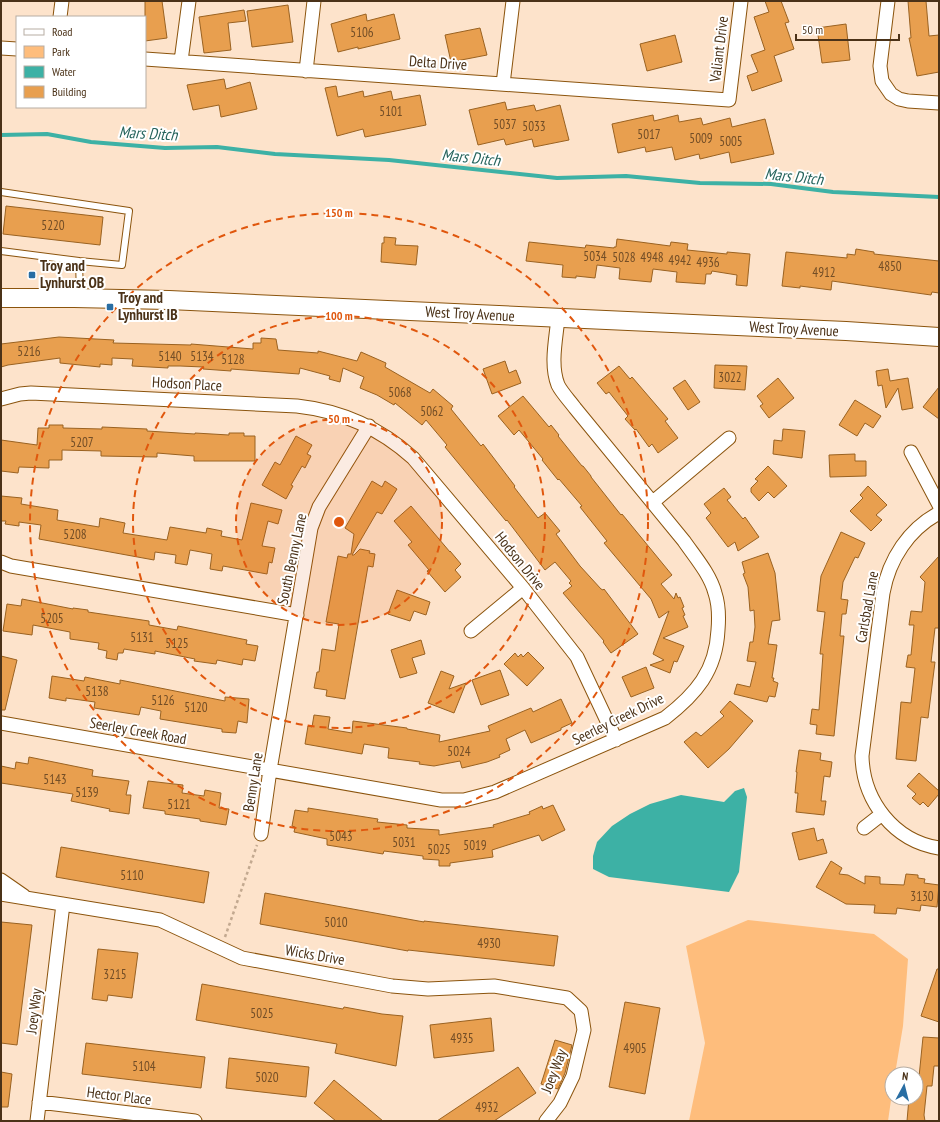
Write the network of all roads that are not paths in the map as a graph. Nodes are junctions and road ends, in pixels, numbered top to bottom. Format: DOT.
graph roads {
  1 [pos="62,1"];
  2 [pos="189,1"];
  3 [pos="314,1"];
  4 [pos="513,1"];
  5 [pos="741,1"];
  6 [pos="888,1"];
  7 [pos="60,16"];
  8 [pos="1,48"];
  9 [pos="16,49"];
  10 [pos="146,59"];
  11 [pos="181,62"];
  12 [pos="306,71"];
  13 [pos="503,84"];
  14 [pos="728,100"];
  15 [pos="939,103"];
  16 [pos="1,192"];
  17 [pos="1,251"];
  18 [pos="80,261"];
  19 [pos="1,298"];
  20 [pos="80,298"];
  21 [pos="558,318"];
  22 [pos="939,337"];
  23 [pos="1,399"];
  24 [pos="369,426"];
  25 [pos="729,438"];
  26 [pos="910,452"];
  27 [pos="653,502"];
  28 [pos="939,505"];
  29 [pos="939,513"];
  30 [pos="1,562"];
  31 [pos="523,588"];
  32 [pos="296,615"];
  33 [pos="471,631"];
  34 [pos="1,723"];
  35 [pos="616,740"];
  36 [pos="270,770"];
  37 [pos="882,814"];
  38 [pos="864,828"];
  39 [pos="261,834"];
  40 [pos="939,848"];
  41 [pos="1,880"];
  42 [pos="1,894"];
  43 [pos="27,898"];
  44 [pos="63,904"];
  45 [pos="584,1030"];
  46 [pos="39,1102"];
  47 [pos="37,1121"];
  48 [pos="196,1121"];
  49 [pos="546,1121"];
  1 -- 7 [label="street"];
  2 -- 11 [label="street"];
  3 -- 12 [label="street"];
  4 -- 13 [label="street"];
  5 -- 14 [label="street, Valiant Drive"];
  6 -- 15 [label="street"];
  8 -- 9 [label="street"];
  10 -- 11 [label="street, Delta Drive"];
  11 -- 12 [label="street, Delta Drive"];
  12 -- 13 [label="street, Delta Drive"];
  13 -- 14 [label="street, Delta Drive"];
  16 -- 18 [label="lane"];
  17 -- 18 [label="lane"];
  18 -- 20 [label="lane"];
  19 -- 20 [label="street, West Troy Avenue"];
  20 -- 21 [label="street, West Troy Avenue"];
  21 -- 22 [label="street, West Troy Avenue"];
  21 -- 27 [label="street, Seerley Creek Drive"];
  23 -- 24 [label="street, Hodson Place"];
  24 -- 31 [label="street, Hodson Drive"];
  24 -- 32 [label="street, South Benny Lane"];
  25 -- 27 [label="street"];
  26 -- 28 [label="street"];
  27 -- 35 [label="street, Seerley Creek Drive"];
  29 -- 37 [label="street, Carlsbad Lane"];
  30 -- 32 [label="street"];
  31 -- 33 [label="street"];
  31 -- 35 [label="street, Hodson Drive"];
  32 -- 36 [label="street, Benny Lane"];
  34 -- 36 [label="street, Seerley Creek Road"];
  35 -- 36 [label="street, Seerley Creek Drive"];
  36 -- 39 [label="street, Benny Lane"];
  37 -- 38 [label="street"];
  37 -- 40 [label="street, Carlsbad Lane"];
  41 -- 43 [label="street, Wicks Drive"];
  42 -- 43 [label="street, Wicks Drive"];
  43 -- 44 [label="street, Wicks Drive"];
  44 -- 45 [label="street, Wicks Drive"];
  44 -- 46 [label="street, Joey Way"];
  45 -- 49 [label="street, Joey Way"];
  46 -- 47 [label="street, Joey Way"];
  46 -- 48 [label="street, Hector Place"];
}
